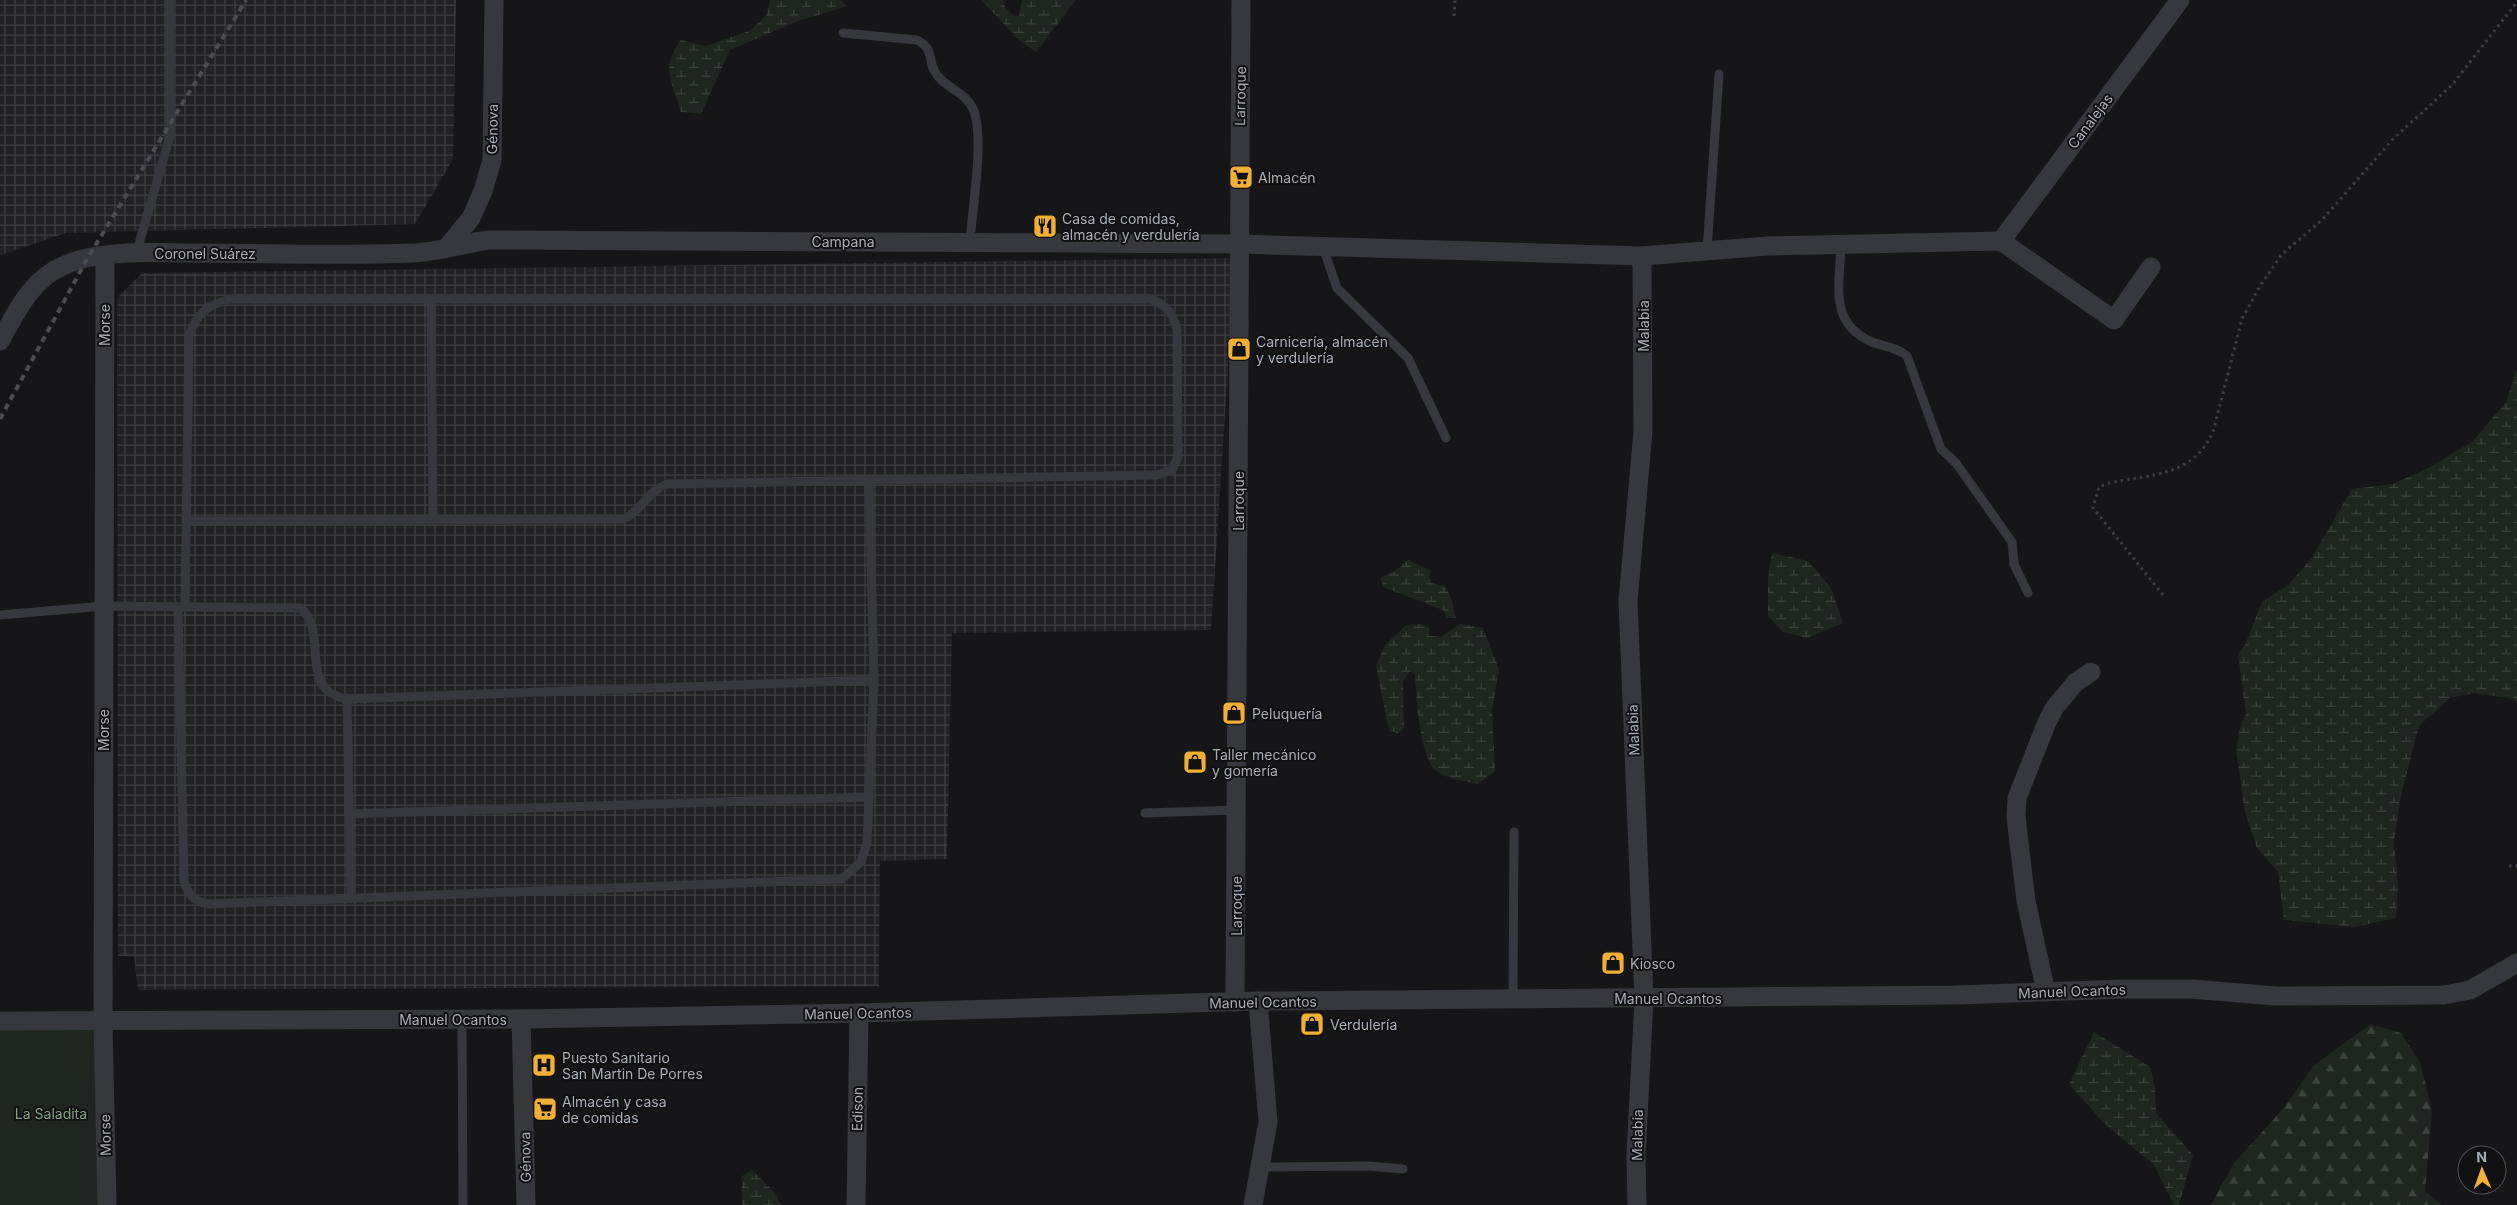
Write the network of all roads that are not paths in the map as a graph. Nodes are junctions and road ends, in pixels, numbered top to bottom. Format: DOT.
graph roads {
  1 [pos="170,0"];
  2 [pos="494,0"];
  3 [pos="1242,0"];
  4 [pos="2180,0"];
  5 [pos="843,33"];
  6 [pos="1719,74"];
  7 [pos="2001,241"];
  8 [pos="970,242"];
  9 [pos="1239,244"];
  10 [pos="1841,244"];
  11 [pos="448,246"];
  12 [pos="1323,246"];
  13 [pos="1707,251"];
  14 [pos="136,254"];
  15 [pos="105,256"];
  16 [pos="1642,256"];
  17 [pos="2151,267"];
  18 [pos="431,299"];
  19 [pos="0,341"];
  20 [pos="1446,438"];
  21 [pos="869,480"];
  22 [pos="433,520"];
  23 [pos="186,521"];
  24 [pos="2028,593"];
  25 [pos="104,606"];
  26 [pos="182,607"];
  27 [pos="0,615"];
  28 [pos="2091,672"];
  29 [pos="874,680"];
  30 [pos="347,699"];
  31 [pos="869,797"];
  32 [pos="1236,810"];
  33 [pos="1145,813"];
  34 [pos="349,814"];
  35 [pos="1514,832"];
  36 [pos="351,898"];
  37 [pos="2517,963"];
  38 [pos="2046,992"];
  39 [pos="1513,999"];
  40 [pos="1644,999"];
  41 [pos="1258,1001"];
  42 [pos="1235,1002"];
  43 [pos="859,1013"];
  44 [pos="521,1018"];
  45 [pos="462,1019"];
  46 [pos="0,1021"];
  47 [pos="103,1022"];
  48 [pos="1259,1167"];
  49 [pos="1402,1169"];
  50 [pos="107,1205"];
  51 [pos="463,1205"];
  52 [pos="526,1205"];
  53 [pos="856,1205"];
  54 [pos="1253,1205"];
  55 [pos="1637,1205"];
  1 -- 14 [label="lane"];
  2 -- 11 [label="street, Génova"];
  3 -- 9 [label="street, Larroque"];
  4 -- 7 [label="street, Canalejas"];
  5 -- 8 [label="lane"];
  6 -- 13 [label="lane"];
  7 -- 10 [label="street, Campana"];
  7 -- 17 [label="street"];
  8 -- 9 [label="street, Campana"];
  8 -- 11 [label="street, Campana"];
  9 -- 12 [label="street, Campana"];
  9 -- 32 [label="street, Larroque"];
  10 -- 13 [label="street, Campana"];
  10 -- 24 [label="lane"];
  11 -- 14 [label="street, Coronel Suárez"];
  12 -- 16 [label="street, Campana"];
  12 -- 20 [label="lane"];
  13 -- 16 [label="street, Campana"];
  14 -- 15 [label="street, Coronel Suárez"];
  15 -- 19 [label="street, Coronel Suárez"];
  15 -- 25 [label="street, Morse"];
  16 -- 40 [label="street, Malabia"];
  18 -- 21 [label="lane"];
  18 -- 22 [label="lane"];
  18 -- 23 [label="lane"];
  21 -- 22 [label="lane"];
  21 -- 29 [label="lane"];
  22 -- 23 [label="lane"];
  23 -- 26 [label="lane"];
  25 -- 26 [label="lane"];
  25 -- 27 [label="lane"];
  25 -- 47 [label="street, Morse"];
  26 -- 30 [label="lane"];
  26 -- 36 [label="lane"];
  28 -- 38 [label="street"];
  29 -- 30 [label="lane"];
  29 -- 31 [label="lane"];
  30 -- 34 [label="lane"];
  31 -- 34 [label="lane"];
  31 -- 36 [label="lane"];
  32 -- 33 [label="lane"];
  32 -- 42 [label="street, Larroque"];
  34 -- 36 [label="lane"];
  35 -- 39 [label="lane"];
  37 -- 38 [label="street, Manuel Ocantos"];
  38 -- 40 [label="street, Manuel Ocantos"];
  39 -- 40 [label="street, Manuel Ocantos"];
  39 -- 41 [label="street, Manuel Ocantos"];
  40 -- 55 [label="street, Malabia"];
  41 -- 42 [label="street, Manuel Ocantos"];
  41 -- 48 [label="street"];
  42 -- 43 [label="street, Manuel Ocantos"];
  43 -- 44 [label="street, Manuel Ocantos"];
  43 -- 53 [label="street, Edison"];
  44 -- 45 [label="street, Manuel Ocantos"];
  44 -- 52 [label="street, Génova"];
  45 -- 47 [label="street, Manuel Ocantos"];
  45 -- 51 [label="lane"];
  46 -- 47 [label="street, Manuel Ocantos"];
  47 -- 50 [label="street, Morse"];
  48 -- 49 [label="lane"];
  48 -- 54 [label="street"];
}
